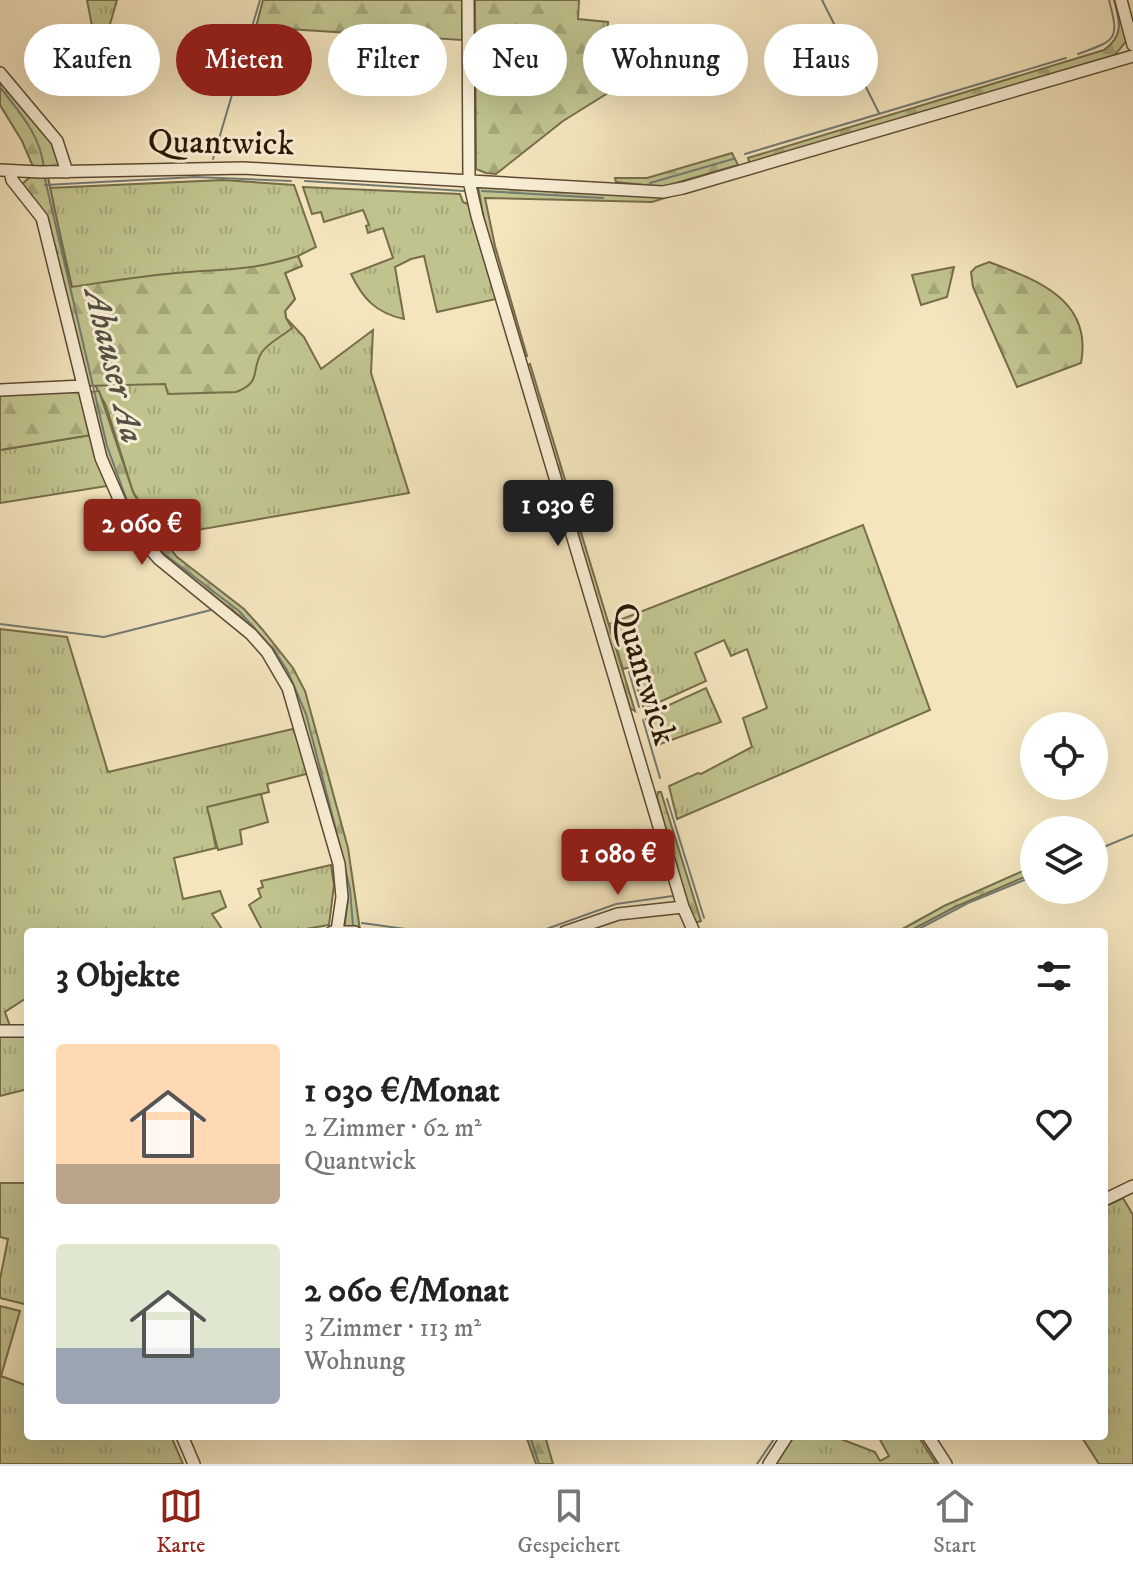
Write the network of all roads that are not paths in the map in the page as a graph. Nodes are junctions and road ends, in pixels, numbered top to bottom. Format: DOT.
graph roads {
  1 [pos="468,0"];
  2 [pos="1121,0"];
  3 [pos="1133,45"];
  4 [pos="1133,56"];
  5 [pos="0,73"];
  6 [pos="5,171"];
  7 [pos="67,172"];
  8 [pos="469,181"];
  9 [pos="83,386"];
  10 [pos="0,390"];
  11 [pos="683,907"];
  12 [pos="335,928"];
  13 [pos="577,928"];
  14 [pos="692,928"];
  15 [pos="0,1031"];
  16 [pos="24,1031"];
  17 [pos="1133,1186"];
  18 [pos="1108,1198"];
  19 [pos="184,1440"];
  20 [pos="784,1440"];
  21 [pos="931,1440"];
  22 [pos="194,1464"];
  23 [pos="769,1464"];
  24 [pos="946,1464"];
  1 -- 8 [label="street, Quantwick"];
  2 -- 3 [label="street"];
  4 -- 8 [label="street, Quantwick"];
  5 -- 7 [label="street"];
  6 -- 7 [label="street, Quantwick"];
  6 -- 9 [label="street"];
  7 -- 8 [label="street, Quantwick"];
  8 -- 11 [label="street, Quantwick"];
  9 -- 10 [label="street"];
  9 -- 12 [label="street"];
  11 -- 13 [label="street"];
  11 -- 14 [label="street, Quantwick"];
  15 -- 16 [label="street"];
  17 -- 18 [label="street"];
  19 -- 22 [label="street"];
  20 -- 23 [label="street"];
  21 -- 24 [label="street"];
}
